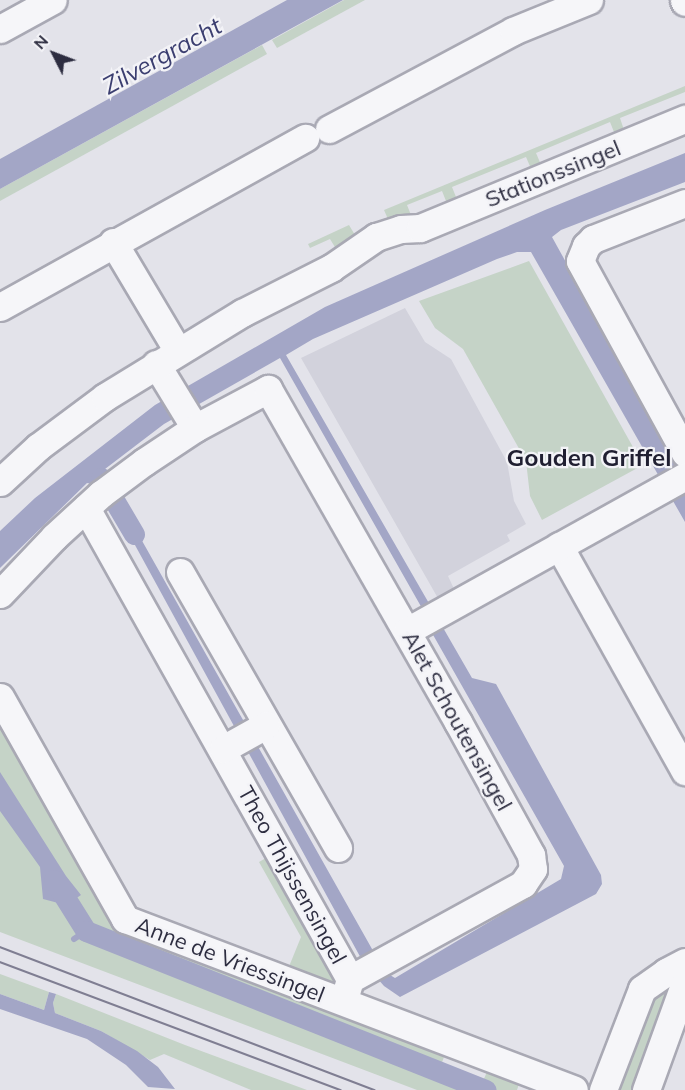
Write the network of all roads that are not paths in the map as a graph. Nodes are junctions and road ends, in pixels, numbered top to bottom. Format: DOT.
graph roads {
  1 [pos="53,0"];
  2 [pos="589,0"];
  3 [pos="21,8"];
  4 [pos="0,29"];
  5 [pos="685,119"];
  6 [pos="685,202"];
  7 [pos="113,242"];
  8 [pos="0,307"];
  9 [pos="167,357"];
  10 [pos="190,421"];
  11 [pos="679,473"];
  12 [pos="0,482"];
  13 [pos="100,496"];
  14 [pos="559,546"];
  15 [pos="180,572"];
  16 [pos="0,594"];
  17 [pos="422,622"];
  18 [pos="0,697"];
  19 [pos="245,737"];
  20 [pos="685,771"];
  21 [pos="338,848"];
  22 [pos="685,962"];
  23 [pos="360,979"];
  24 [pos="685,982"];
  25 [pos="574,1090"];
  26 [pos="603,1090"];
  27 [pos="646,1090"];
  1 -- 3 [label="street"];
  2 -- 7 [label="street"];
  3 -- 4 [label="street"];
  5 -- 9 [label="street, Stationssingel"];
  6 -- 11 [label="street"];
  7 -- 8 [label="street"];
  7 -- 9 [label="street"];
  9 -- 10 [label="street"];
  9 -- 12 [label="street, Stationssingel"];
  10 -- 13 [label="street"];
  10 -- 17 [label="street, Alet Schoutensingel"];
  11 -- 14 [label="street"];
  13 -- 16 [label="street"];
  13 -- 19 [label="street, Theo Thijssensingel"];
  14 -- 17 [label="street"];
  14 -- 20 [label="street"];
  15 -- 19 [label="street, Theo Thijssensingel"];
  17 -- 23 [label="street, Alet Schoutensingel"];
  18 -- 23 [label="street, Anne de Vriessingel"];
  19 -- 21 [label="street, Theo Thijssensingel"];
  19 -- 23 [label="street, Theo Thijssensingel"];
  22 -- 26 [label="street"];
  23 -- 25 [label="street, Anne de Vriessingel"];
  24 -- 27 [label="street"];
}
